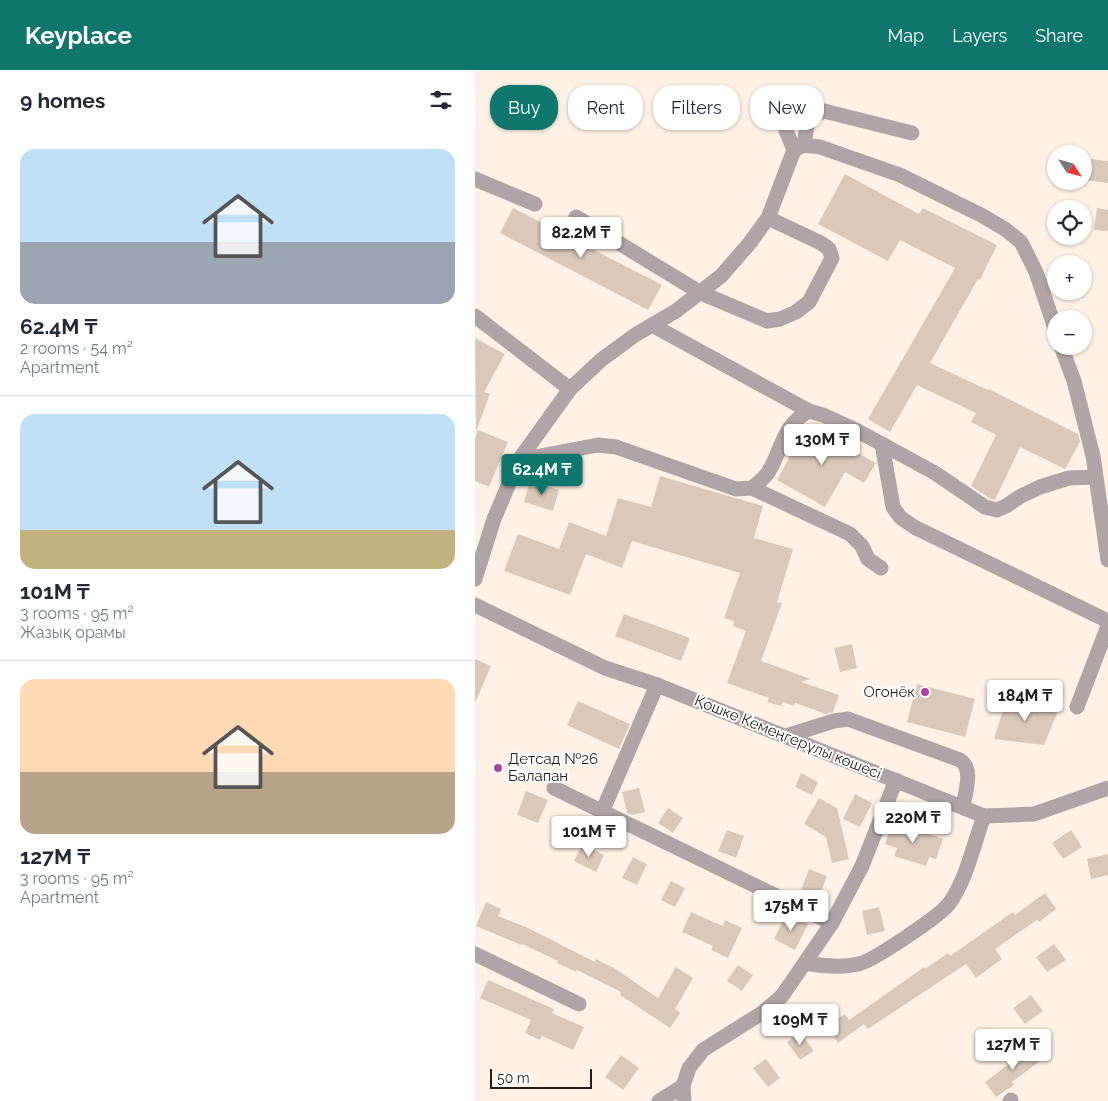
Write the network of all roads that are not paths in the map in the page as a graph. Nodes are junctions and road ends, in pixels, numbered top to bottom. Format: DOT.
graph roads {
  1 [pos="790,130"];
  2 [pos="912,133"];
  3 [pos="799,148"];
  4 [pos="475,179"];
  5 [pos="535,204"];
  6 [pos="576,217"];
  7 [pos="768,218"];
  8 [pos="701,293"];
  9 [pos="1049,310"];
  10 [pos="475,316"];
  11 [pos="652,325"];
  12 [pos="1064,355"];
  13 [pos="570,389"];
  14 [pos="809,411"];
  15 [pos="882,444"];
  16 [pos="519,460"];
  17 [pos="1095,477"];
  18 [pos="752,488"];
  19 [pos="1108,560"];
  20 [pos="881,568"];
  21 [pos="475,579"];
  22 [pos="475,605"];
  23 [pos="1108,621"];
  24 [pos="1108,626"];
  25 [pos="657,685"];
  26 [pos="1077,707"];
  27 [pos="786,736"];
  28 [pos="896,780"];
  29 [pos="553,788"];
  30 [pos="1108,788"];
  31 [pos="963,807"];
  32 [pos="602,812"];
  33 [pos="984,816"];
  34 [pos="832,923"];
  35 [pos="475,954"];
  36 [pos="805,963"];
  37 [pos="579,1004"];
  38 [pos="683,1093"];
  39 [pos="659,1101"];
  1 -- 3 [label="street"];
  2 -- 3 [label="street"];
  3 -- 7 [label="street"];
  3 -- 9 [label="street"];
  4 -- 5 [label="street"];
  6 -- 8 [label="street"];
  7 -- 8 [label="street"];
  7 -- 8 [label="street"];
  8 -- 11 [label="street"];
  10 -- 13 [label="street"];
  11 -- 13 [label="street"];
  11 -- 14 [label="street"];
  12 -- 17 [label="street"];
  13 -- 16 [label="street"];
  14 -- 15 [label="street"];
  14 -- 18 [label="street"];
  15 -- 17 [label="street"];
  15 -- 23 [label="street"];
  16 -- 18 [label="street"];
  16 -- 21 [label="street"];
  17 -- 19 [label="street"];
  18 -- 20 [label="street"];
  22 -- 25 [label="street, Қошке Кемеңгерұлы көшесі"];
  24 -- 26 [label="street"];
  25 -- 27 [label="street, Қошке Кемеңгерұлы көшесі"];
  25 -- 32 [label="street"];
  27 -- 28 [label="street, Қошке Кемеңгерұлы көшесі"];
  27 -- 31 [label="street"];
  28 -- 31 [label="street, Қошке Кемеңгерұлы көшесі"];
  28 -- 34 [label="street"];
  29 -- 32 [label="street"];
  30 -- 33 [label="street, Қошке Кемеңгерұлы көшесі"];
  31 -- 33 [label="street, Қошке Кемеңгерұлы көшесі"];
  32 -- 34 [label="street"];
  33 -- 36 [label="street"];
  34 -- 36 [label="street"];
  35 -- 37 [label="street"];
  36 -- 38 [label="street"];
  38 -- 39 [label="street"];
}
